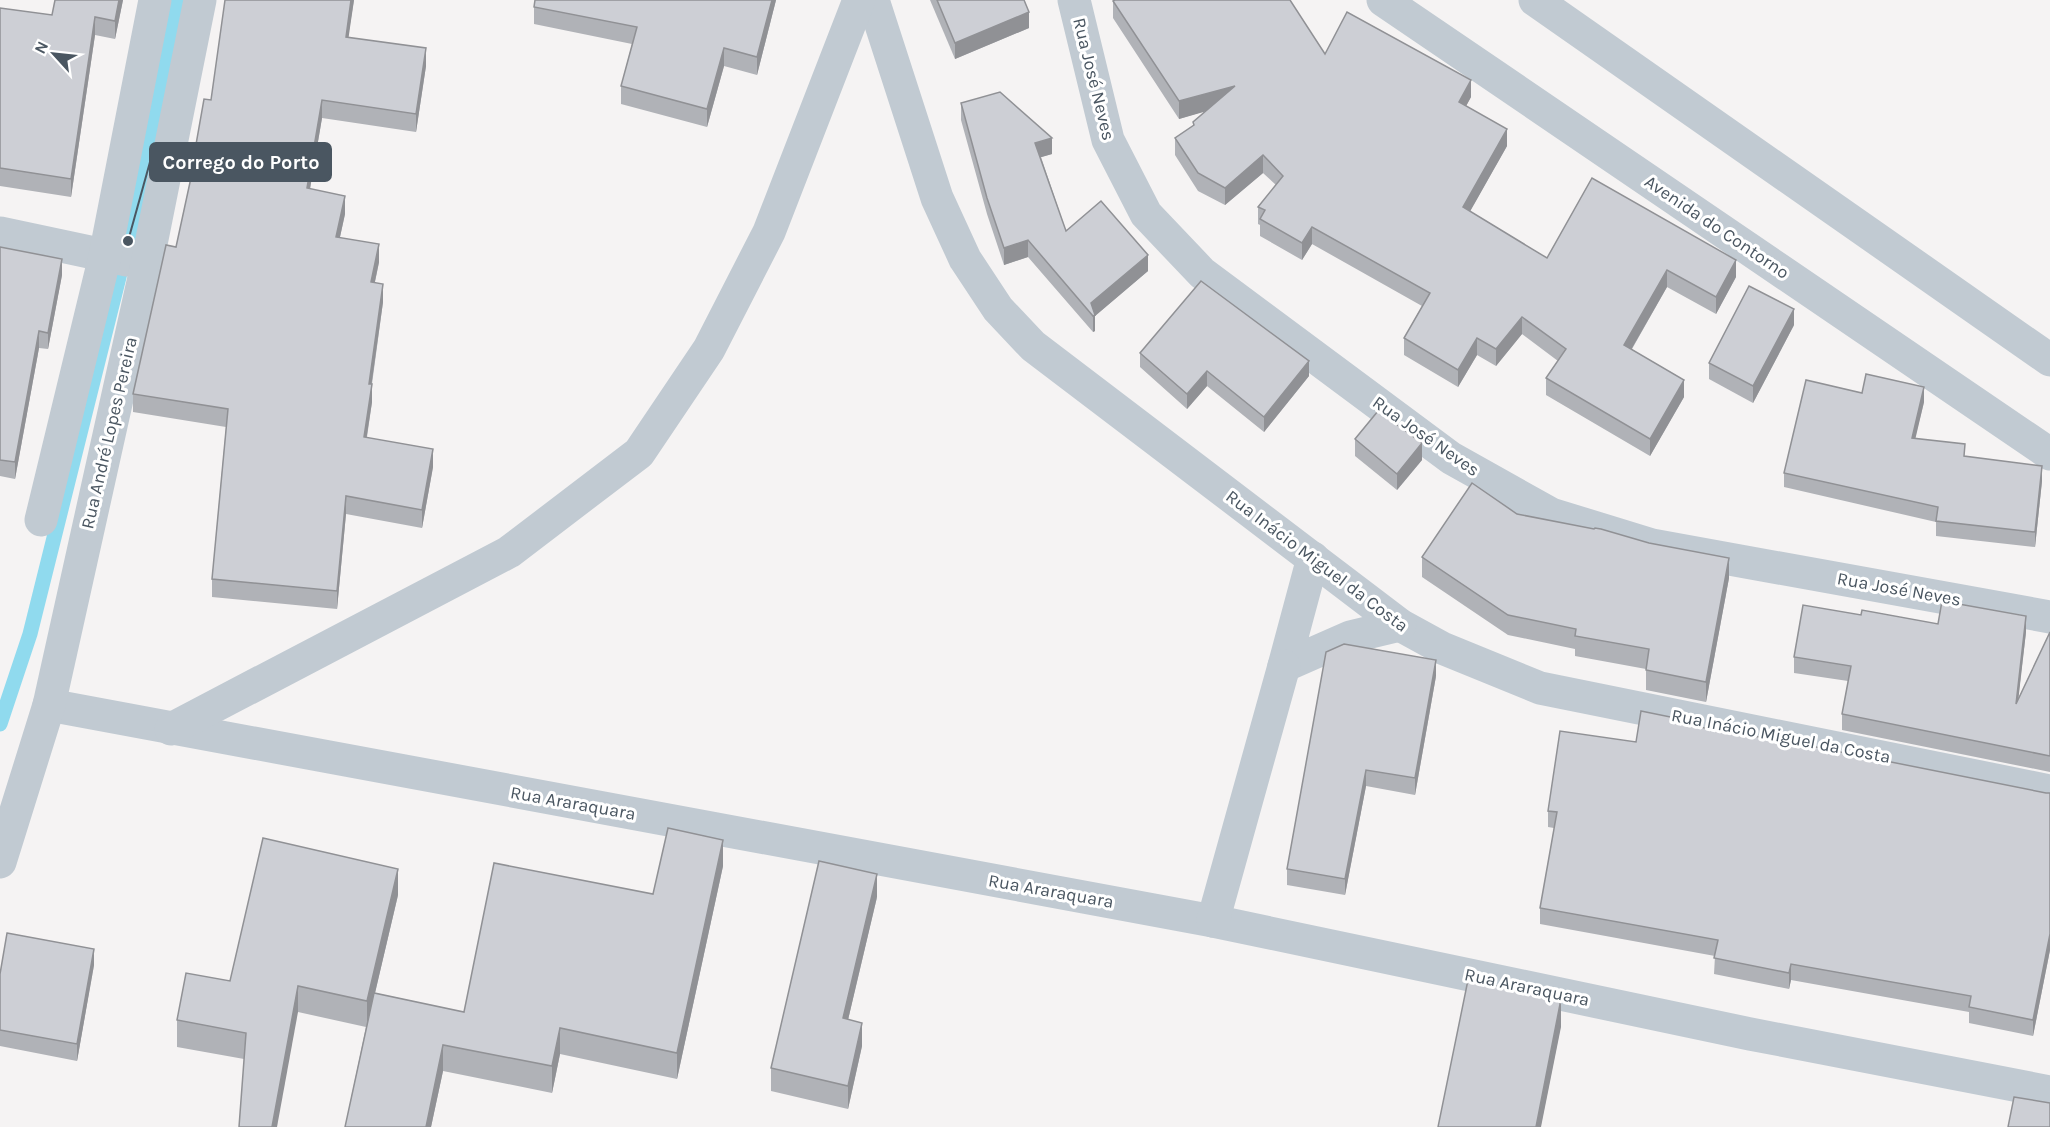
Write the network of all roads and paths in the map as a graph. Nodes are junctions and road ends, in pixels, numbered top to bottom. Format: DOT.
graph roads {
  1 [pos="155,0"];
  2 [pos="200,0"];
  3 [pos="859,0"];
  4 [pos="873,0"];
  5 [pos="1074,0"];
  6 [pos="1383,0"];
  7 [pos="1535,0"];
  8 [pos="0,233"];
  9 [pos="105,256"];
  10 [pos="147,264"];
  11 [pos="2050,360"];
  12 [pos="2050,454"];
  13 [pos="41,520"];
  14 [pos="1313,558"];
  15 [pos="2050,617"];
  16 [pos="1400,625"];
  17 [pos="1284,666"];
  18 [pos="49,705"];
  19 [pos="171,729"];
  20 [pos="2050,791"];
  21 [pos="0,862"];
  22 [pos="1213,921"];
  23 [pos="2050,1092"];
  1 -- 9 [label="street"];
  2 -- 10 [label="street, Rua André Lopes Pereira"];
  3 -- 19 [label="street"];
  4 -- 14 [label="street, Rua Inácio Miguel da Costa"];
  5 -- 15 [label="street, Rua José Neves"];
  6 -- 12 [label="street, Avenida do Contorno"];
  7 -- 11 [label="street"];
  8 -- 9 [label="street"];
  9 -- 10 [label="street"];
  9 -- 13 [label="street"];
  10 -- 18 [label="street, Rua André Lopes Pereira"];
  14 -- 16 [label="street, Rua Inácio Miguel da Costa"];
  14 -- 17 [label="street"];
  16 -- 17 [label="street"];
  16 -- 20 [label="street, Rua Inácio Miguel da Costa"];
  17 -- 22 [label="street"];
  18 -- 19 [label="street, Rua Araraquara"];
  18 -- 21 [label="street, Rua André Lopes Pereira"];
  19 -- 22 [label="street, Rua Araraquara"];
  22 -- 23 [label="street, Rua Araraquara"];
}
